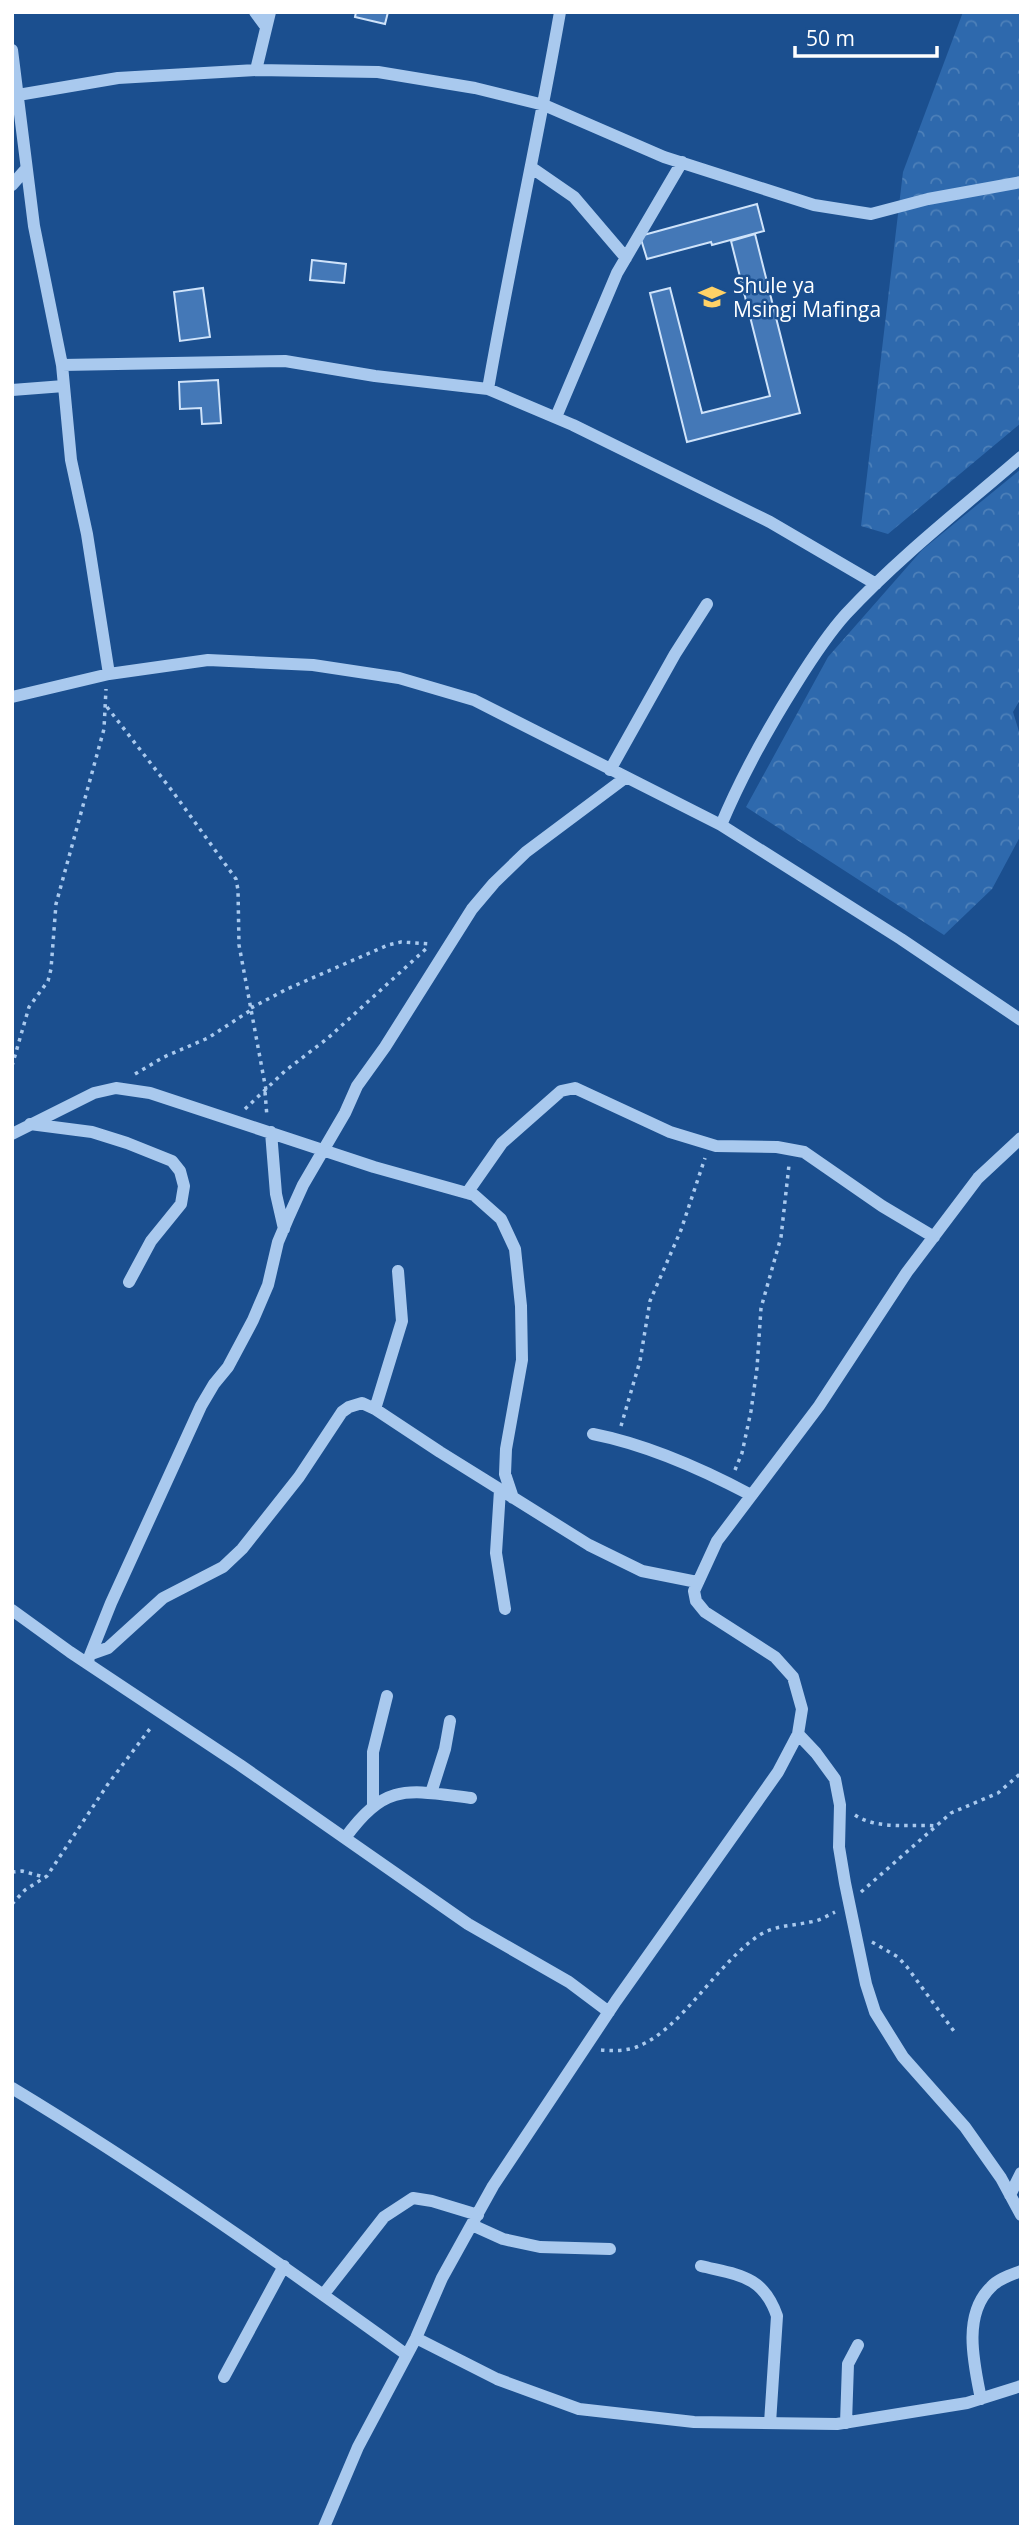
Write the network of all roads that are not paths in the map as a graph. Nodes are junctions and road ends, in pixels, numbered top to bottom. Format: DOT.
graph roads {
  1 [pos="255,12"];
  2 [pos="270,12"];
  3 [pos="560,12"];
  4 [pos="266,27"];
  5 [pos="12,50"];
  6 [pos="256,70"];
  7 [pos="18,96"];
  8 [pos="544,105"];
  9 [pos="17,131"];
  10 [pos="682,162"];
  11 [pos="26,169"];
  12 [pos="532,169"];
  13 [pos="1021,183"];
  14 [pos="12,185"];
  15 [pos="626,258"];
  16 [pos="62,365"];
  17 [pos="64,387"];
  18 [pos="488,389"];
  19 [pos="12,390"];
  20 [pos="556,417"];
  21 [pos="1021,457"];
  22 [pos="876,584"];
  23 [pos="707,604"];
  24 [pos="106,674"];
  25 [pos="12,697"];
  26 [pos="610,770"];
  27 [pos="625,778"];
  28 [pos="721,825"];
  29 [pos="1021,1020"];
  30 [pos="30,1124"];
  31 [pos="268,1131"];
  32 [pos="12,1134"];
  33 [pos="1021,1138"];
  34 [pos="324,1150"];
  35 [pos="467,1193"];
  36 [pos="284,1228"];
  37 [pos="934,1237"];
  38 [pos="398,1271"];
  39 [pos="129,1282"];
  40 [pos="375,1409"];
  41 [pos="593,1434"];
  42 [pos="500,1490"];
  43 [pos="751,1495"];
  44 [pos="513,1498"];
  45 [pos="697,1582"];
  46 [pos="505,1609"];
  47 [pos="12,1610"];
  48 [pos="89,1658"];
  49 [pos="387,1696"];
  50 [pos="450,1721"];
  51 [pos="798,1734"];
  52 [pos="431,1793"];
  53 [pos="471,1798"];
  54 [pos="373,1806"];
  55 [pos="345,1838"];
  56 [pos="609,2012"];
  57 [pos="12,2088"];
  58 [pos="1021,2173"];
  59 [pos="1010,2195"];
  60 [pos="1021,2215"];
  61 [pos="475,2220"];
  62 [pos="610,2249"];
  63 [pos="284,2266"];
  64 [pos="701,2266"];
  65 [pos="1021,2271"];
  66 [pos="323,2295"];
  67 [pos="416,2338"];
  68 [pos="858,2345"];
  69 [pos="407,2355"];
  70 [pos="223,2377"];
  71 [pos="1021,2386"];
  72 [pos="981,2399"];
  73 [pos="770,2423"];
  74 [pos="846,2423"];
  75 [pos="324,2527"];
  1 -- 4 [label="street"];
  2 -- 4 [label="street"];
  3 -- 8 [label="street"];
  4 -- 6 [label="street"];
  5 -- 7 [label="street"];
  6 -- 7 [label="street"];
  6 -- 8 [label="street"];
  7 -- 9 [label="street"];
  8 -- 10 [label="street"];
  8 -- 12 [label="street"];
  9 -- 11 [label="street"];
  10 -- 13 [label="street"];
  10 -- 15 [label="street"];
  11 -- 14 [label="street"];
  11 -- 16 [label="street"];
  12 -- 15 [label="street"];
  12 -- 18 [label="street"];
  15 -- 20 [label="street"];
  16 -- 17 [label="street"];
  16 -- 18 [label="street"];
  17 -- 19 [label="street"];
  17 -- 24 [label="street"];
  18 -- 20 [label="street"];
  20 -- 22 [label="street"];
  21 -- 22 [label="street"];
  22 -- 28 [label="street"];
  23 -- 26 [label="street"];
  24 -- 25 [label="street"];
  24 -- 26 [label="street"];
  26 -- 27 [label="street"];
  27 -- 28 [label="street"];
  27 -- 34 [label="street"];
  28 -- 29 [label="street"];
  30 -- 31 [label="street"];
  30 -- 32 [label="street"];
  30 -- 39 [label="street"];
  31 -- 34 [label="street"];
  31 -- 36 [label="street"];
  33 -- 37 [label="street"];
  34 -- 35 [label="street"];
  34 -- 36 [label="street"];
  35 -- 37 [label="street"];
  35 -- 44 [label="street"];
  36 -- 48 [label="street"];
  37 -- 43 [label="street"];
  38 -- 40 [label="street"];
  40 -- 42 [label="street"];
  40 -- 48 [label="street"];
  41 -- 43 [label="street"];
  42 -- 44 [label="street"];
  42 -- 46 [label="street"];
  43 -- 45 [label="street"];
  44 -- 45 [label="street"];
  45 -- 51 [label="street"];
  47 -- 48 [label="street"];
  48 -- 55 [label="street"];
  49 -- 54 [label="street"];
  50 -- 52 [label="street"];
  51 -- 56 [label="street"];
  51 -- 59 [label="street"];
  52 -- 53 [label="street"];
  52 -- 54 [label="street"];
  54 -- 55 [label="street"];
  55 -- 56 [label="street"];
  56 -- 61 [label="street"];
  57 -- 63 [label="street"];
  58 -- 59 [label="street"];
  59 -- 60 [label="street"];
  61 -- 62 [label="street"];
  61 -- 66 [label="street"];
  61 -- 67 [label="street"];
  63 -- 66 [label="street"];
  63 -- 70 [label="street"];
  64 -- 73 [label="street"];
  65 -- 72 [label="street"];
  66 -- 69 [label="street"];
  67 -- 69 [label="street"];
  67 -- 73 [label="street"];
  68 -- 74 [label="street"];
  69 -- 75 [label="street"];
  71 -- 72 [label="street"];
  72 -- 74 [label="street"];
  73 -- 74 [label="street"];
}
